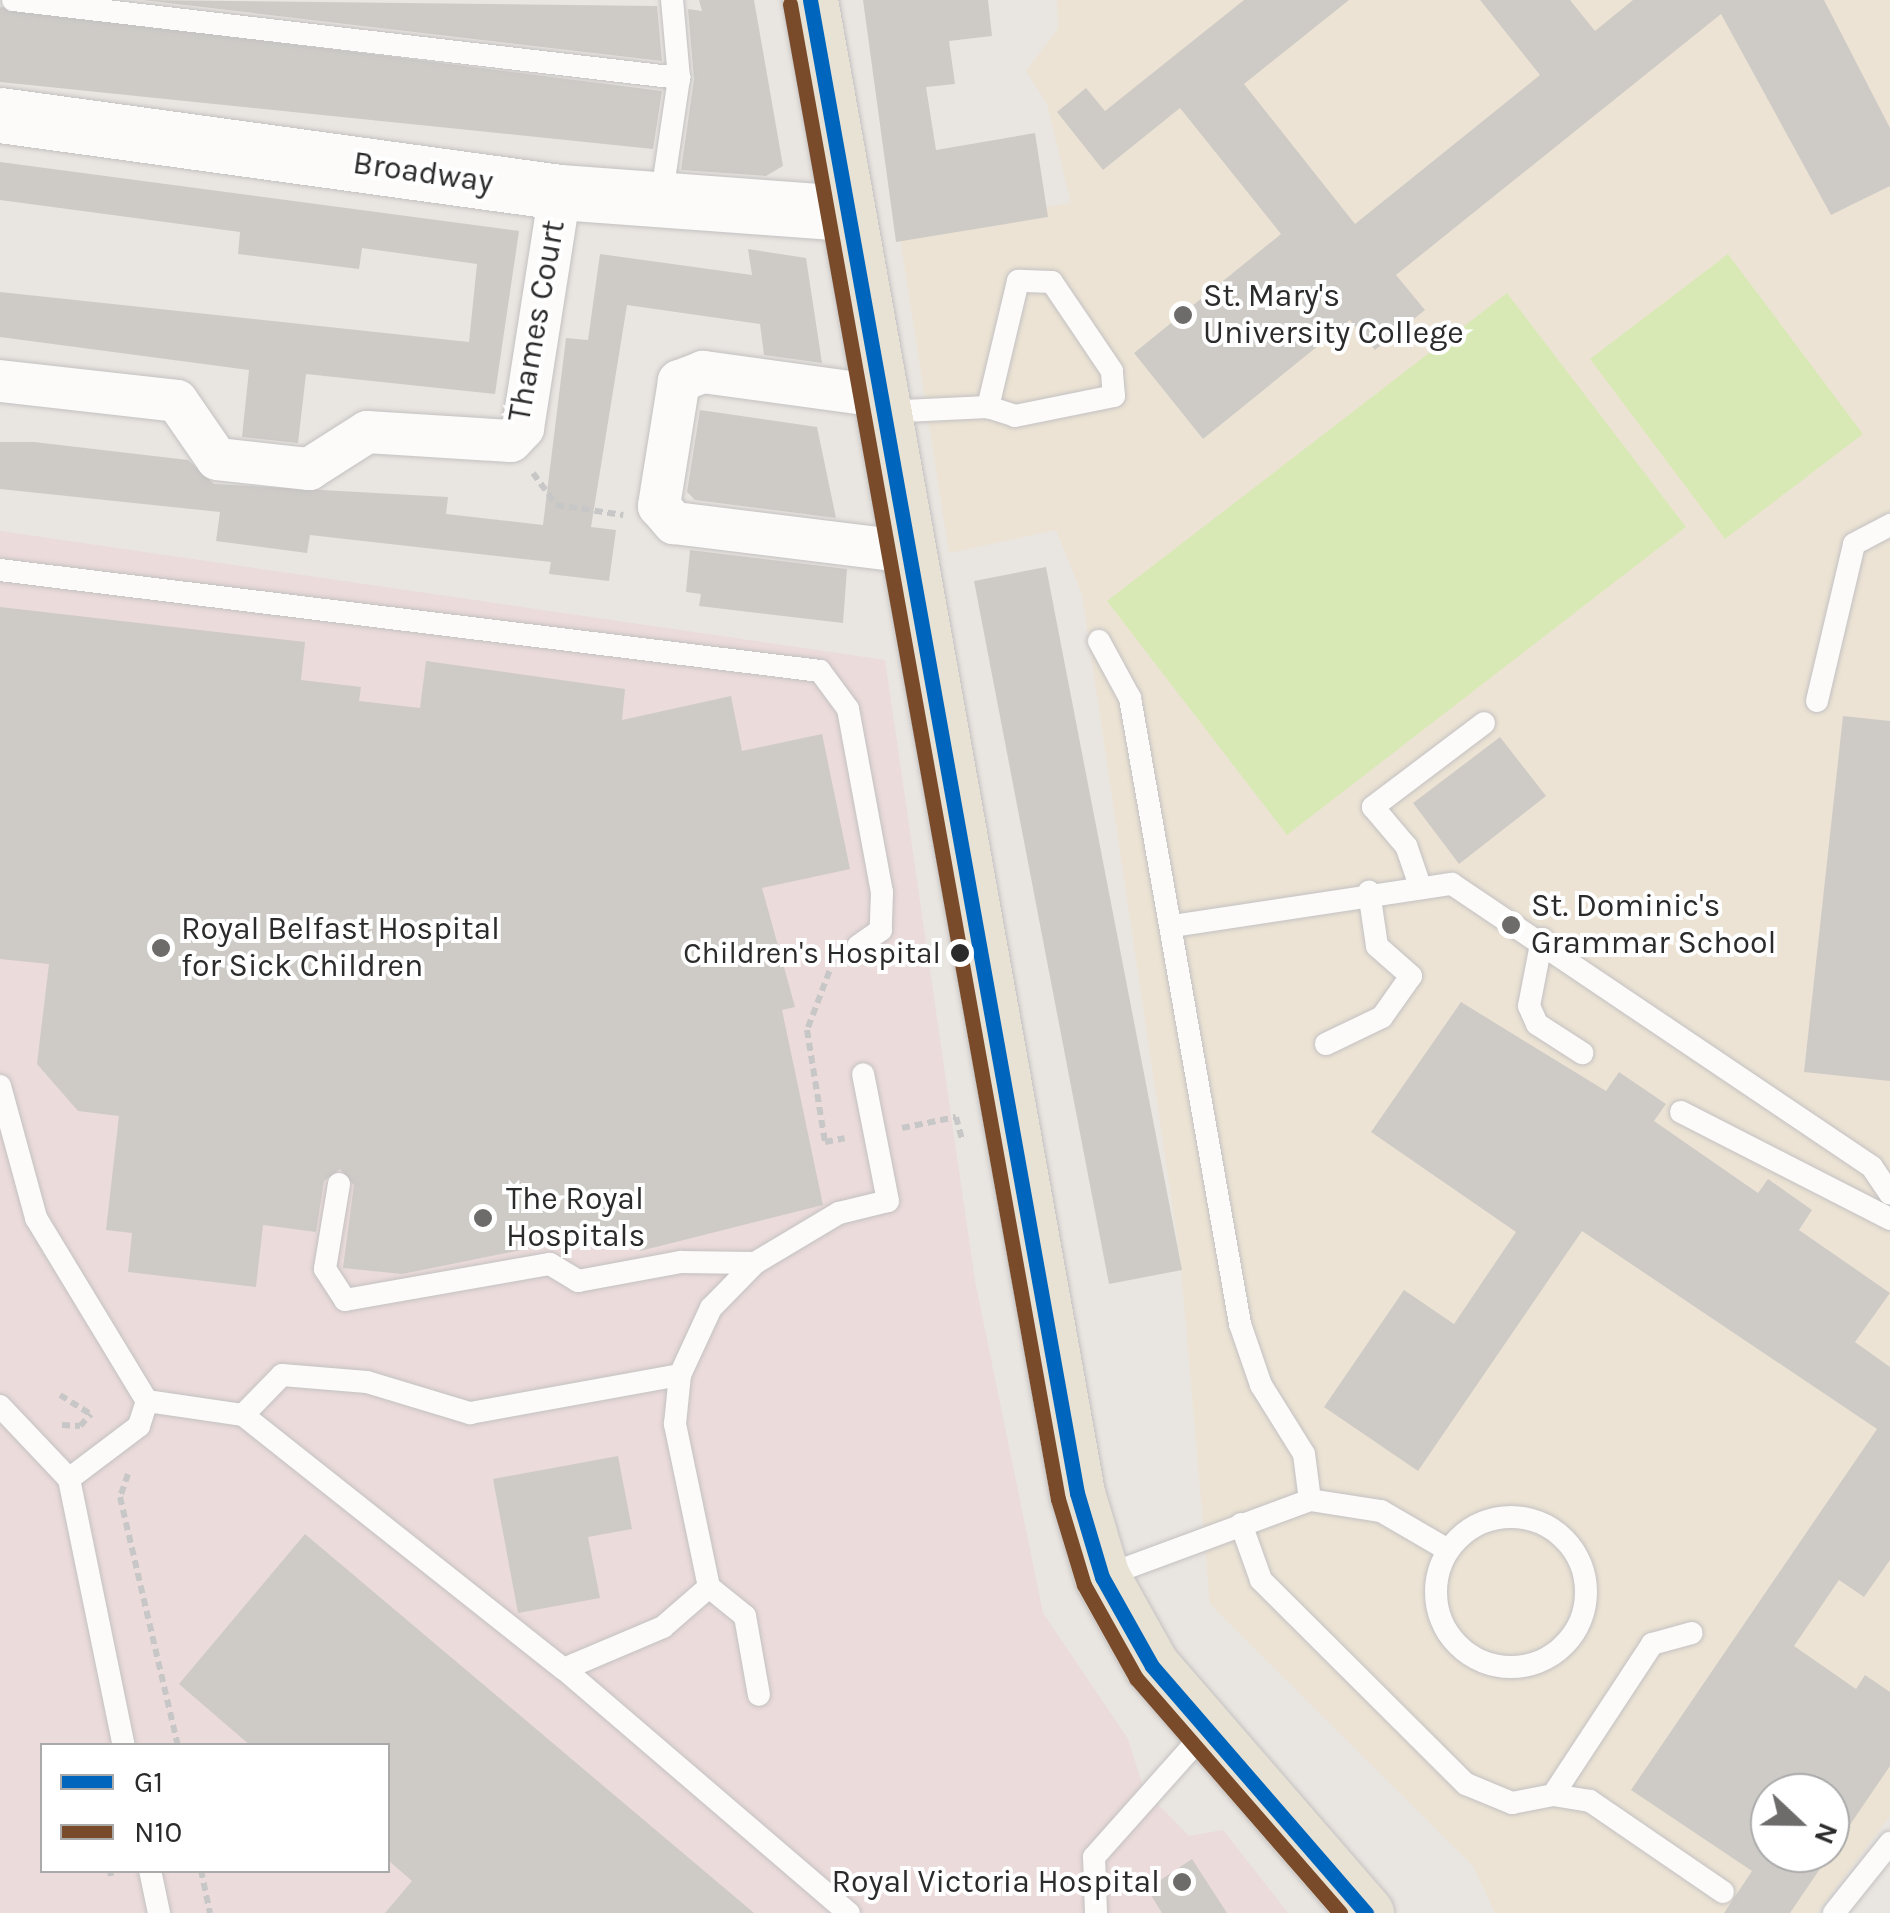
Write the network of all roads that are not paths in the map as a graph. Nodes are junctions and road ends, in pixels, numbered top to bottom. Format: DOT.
graph roads {
  1 [pos="13,0"];
  2 [pos="672,0"];
  3 [pos="810,0"];
  4 [pos="679,78"];
  5 [pos="0,114"];
  6 [pos="560,192"];
  7 [pos="660,201"];
  8 [pos="847,213"];
  9 [pos="0,380"];
  10 [pos="879,396"];
  11 [pos="988,407"];
  12 [pos="1890,525"];
  13 [pos="902,552"];
  14 [pos="0,570"];
  15 [pos="1099,641"];
  16 [pos="1817,701"];
  17 [pos="1484,723"];
  18 [pos="1419,883"];
  19 [pos="1370,892"];
  20 [pos="1173,926"];
  21 [pos="1542,939"];
  22 [pos="858,946"];
  23 [pos="1326,1044"];
  24 [pos="1582,1054"];
  25 [pos="863,1074"];
  26 [pos="0,1086"];
  27 [pos="1681,1112"];
  28 [pos="339,1184"];
  29 [pos="1890,1194"];
  30 [pos="1890,1219"];
  31 [pos="755,1263"];
  32 [pos="680,1375"];
  33 [pos="147,1401"];
  34 [pos="0,1406"];
  35 [pos="243,1416"];
  36 [pos="69,1479"];
  37 [pos="1310,1500"];
  38 [pos="1241,1524"];
  39 [pos="1448,1550"];
  40 [pos="1102,1576"];
  41 [pos="709,1587"];
  42 [pos="1692,1633"];
  43 [pos="564,1669"];
  44 [pos="759,1695"];
  45 [pos="1208,1730"];
  46 [pos="123,1743"];
  47 [pos="1553,1795"];
  48 [pos="1890,1843"];
  49 [pos="151,1873"];
  50 [pos="1723,1892"];
  51 [pos="158,1913"];
  52 [pos="849,1913"];
  53 [pos="1096,1913"];
  54 [pos="1366,1913"];
  55 [pos="1834,1913"];
  1 -- 4 [label="lane"];
  2 -- 4 [label="lane"];
  3 -- 8 [label="main road"];
  4 -- 7 [label="lane"];
  5 -- 6 [label="street, Broadway"];
  6 -- 7 [label="street, Broadway"];
  6 -- 9 [label="street, Thames Court"];
  7 -- 8 [label="street, Broadway"];
  8 -- 10 [label="main road"];
  10 -- 11 [label="lane"];
  10 -- 13 [label="main road"];
  10 -- 13 [label="street"];
  11 -- 11 [label="lane"];
  12 -- 16 [label="lane"];
  13 -- 40 [label="main road"];
  14 -- 22 [label="lane"];
  15 -- 20 [label="lane"];
  17 -- 18 [label="lane"];
  18 -- 19 [label="lane"];
  18 -- 21 [label="lane"];
  19 -- 20 [label="lane"];
  19 -- 23 [label="lane"];
  20 -- 37 [label="lane"];
  21 -- 24 [label="lane"];
  21 -- 29 [label="lane"];
  25 -- 31 [label="lane"];
  26 -- 33 [label="lane"];
  27 -- 30 [label="lane"];
  28 -- 31 [label="lane"];
  31 -- 32 [label="lane"];
  32 -- 35 [label="lane"];
  32 -- 41 [label="lane"];
  33 -- 35 [label="lane"];
  33 -- 36 [label="lane"];
  34 -- 36 [label="lane"];
  35 -- 43 [label="lane"];
  36 -- 46 [label="lane"];
  37 -- 38 [label="lane"];
  37 -- 39 [label="lane"];
  38 -- 40 [label="lane"];
  38 -- 47 [label="lane"];
  39 -- 39 [label="lane"];
  40 -- 45 [label="main road"];
  41 -- 43 [label="lane"];
  41 -- 44 [label="lane"];
  42 -- 47 [label="lane"];
  43 -- 52 [label="lane"];
  45 -- 53 [label="lane"];
  45 -- 54 [label="main road"];
  47 -- 50 [label="lane"];
  48 -- 55 [label="lane"];
  49 -- 51 [label="lane"];
}
